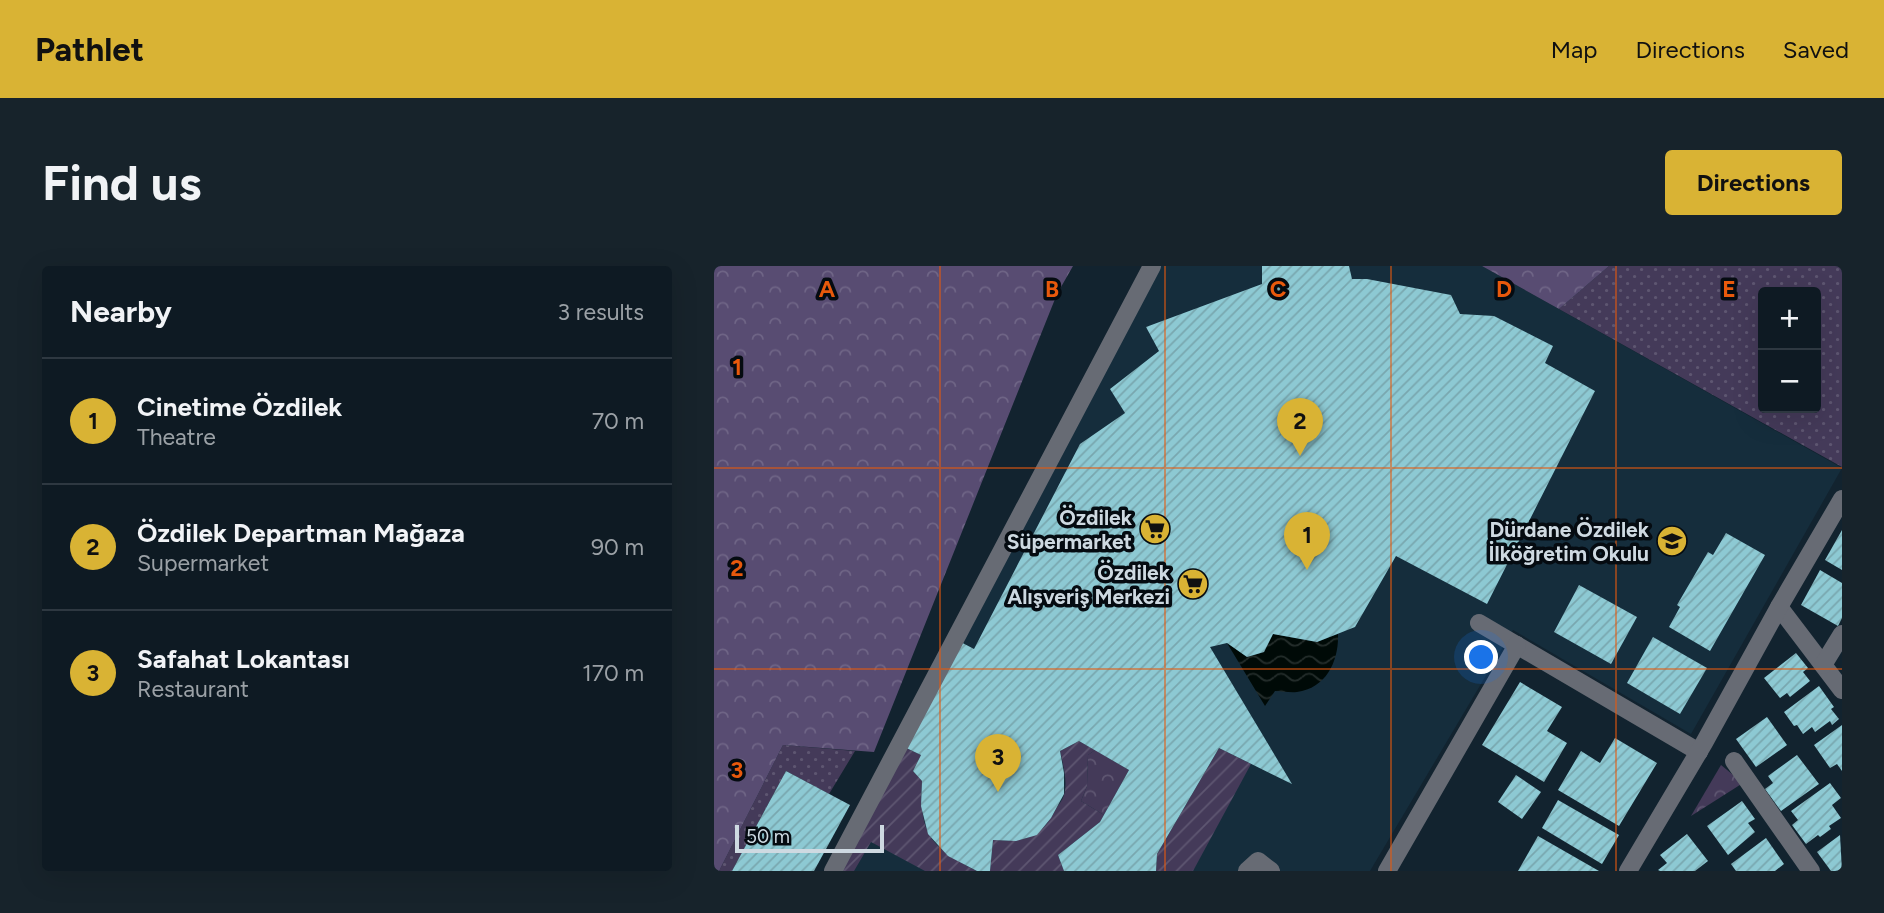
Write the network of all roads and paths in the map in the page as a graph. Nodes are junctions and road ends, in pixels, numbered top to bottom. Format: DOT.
graph roads {
  1 [pos="1152,266"];
  2 [pos="1842,499"];
  3 [pos="1779,607"];
  4 [pos="1479,623"];
  5 [pos="1842,634"];
  6 [pos="1517,645"];
  7 [pos="1823,665"];
  8 [pos="1842,690"];
  9 [pos="1699,752"];
  10 [pos="1734,761"];
  11 [pos="1636,867"];
  12 [pos="833,871"];
  13 [pos="1247,871"];
  14 [pos="1271,871"];
  15 [pos="1387,871"];
  16 [pos="1811,871"];
  1 -- 12 [label="street"];
  2 -- 3 [label="street"];
  3 -- 7 [label="street"];
  3 -- 9 [label="street"];
  4 -- 6 [label="street"];
  5 -- 7 [label="street"];
  6 -- 9 [label="street"];
  6 -- 15 [label="street"];
  7 -- 8 [label="street"];
  9 -- 11 [label="street"];
  10 -- 16 [label="street"];
  13 -- 14 [label="street"];
}
